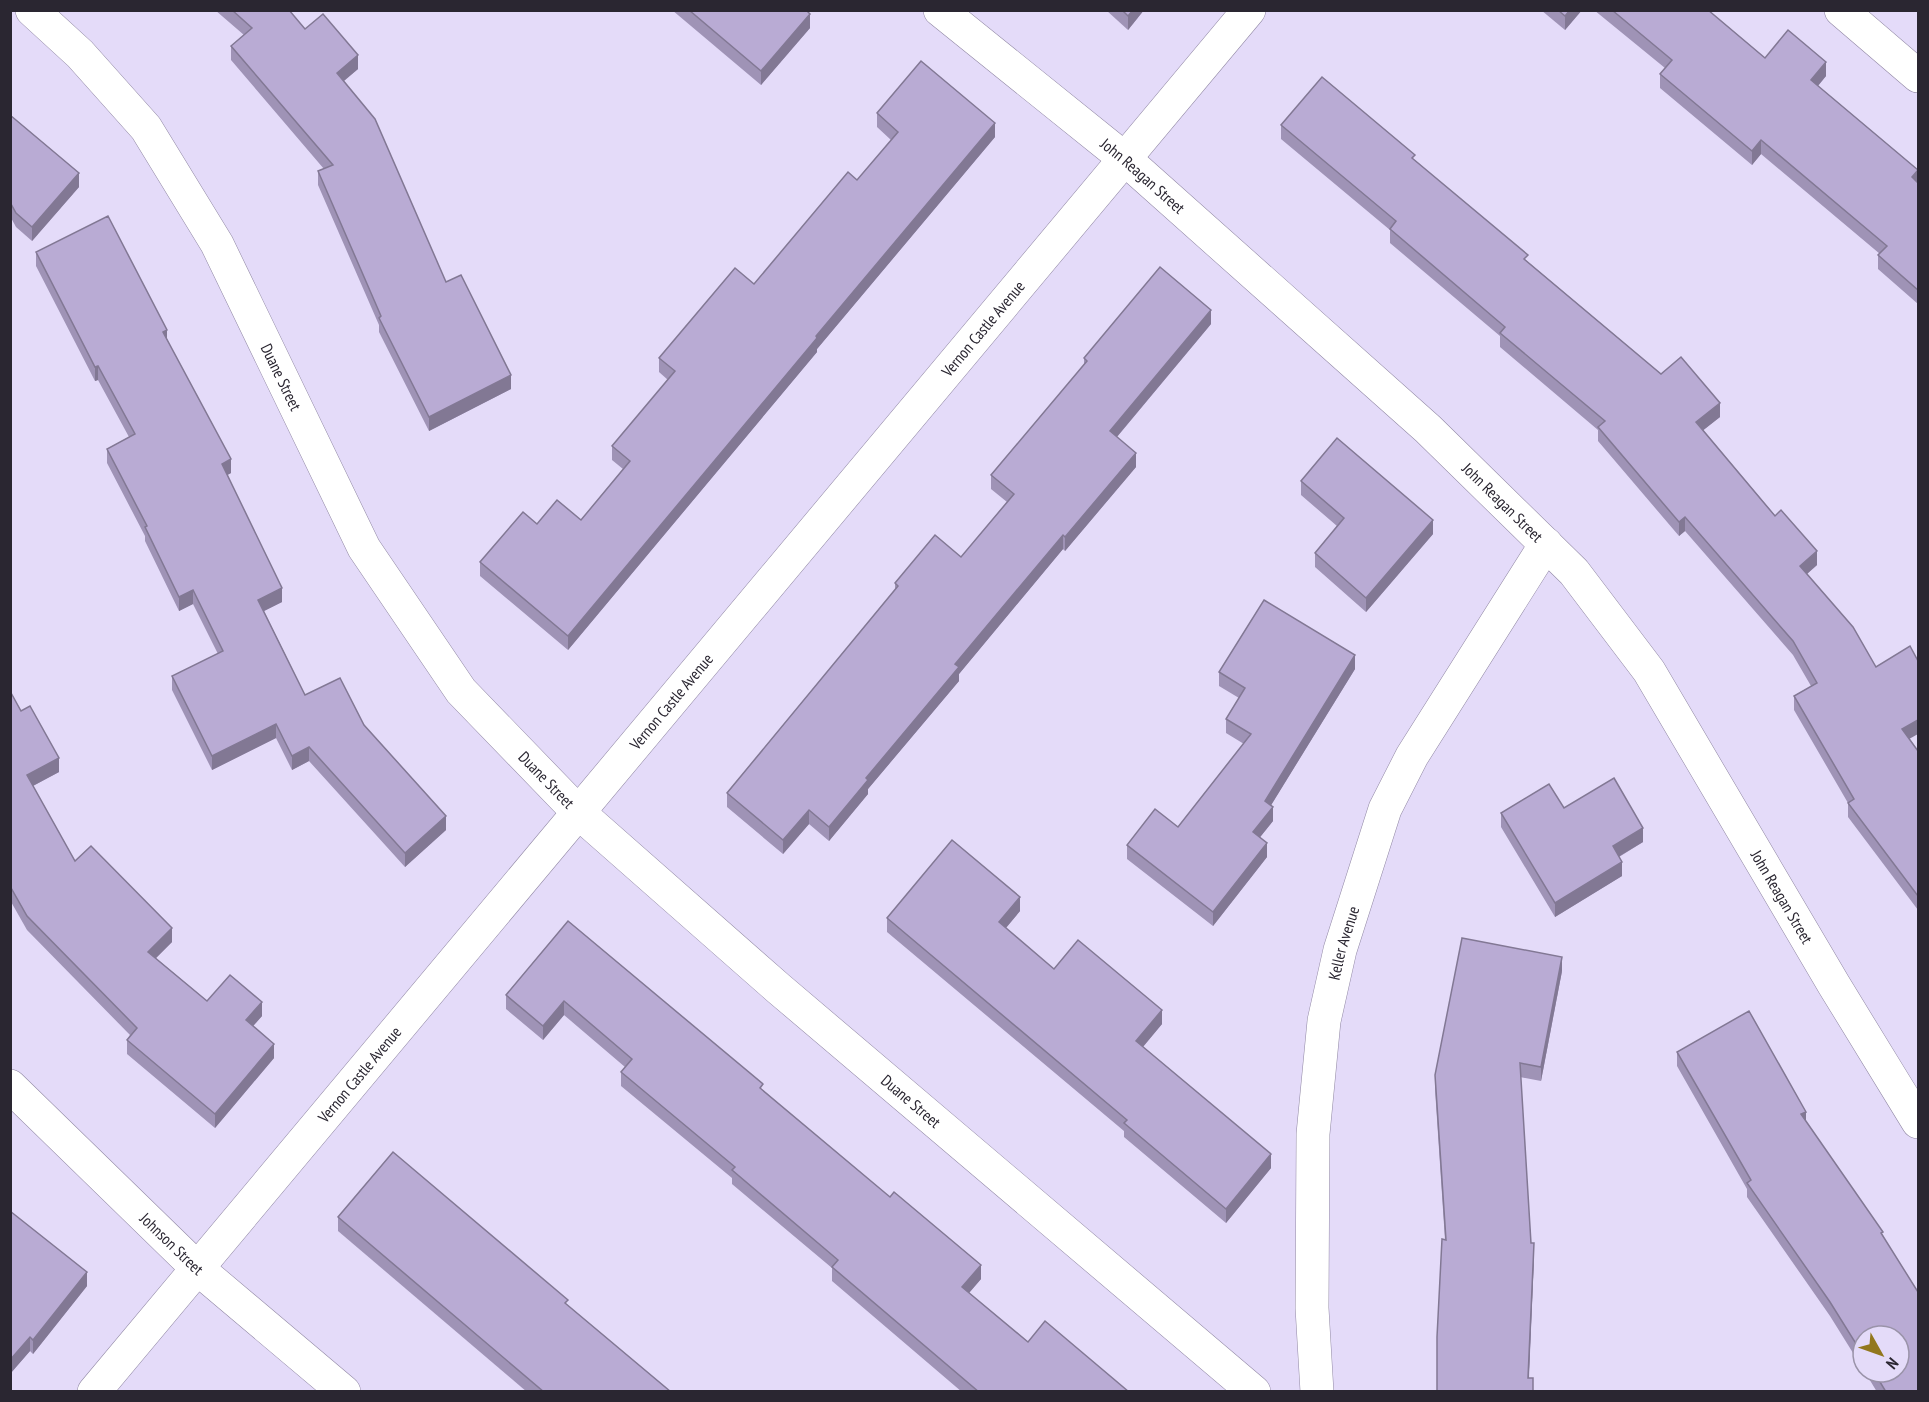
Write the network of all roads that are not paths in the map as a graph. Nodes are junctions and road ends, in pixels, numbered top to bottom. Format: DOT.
graph roads {
  1 [pos="32,10"];
  2 [pos="940,10"];
  3 [pos="1249,10"];
  4 [pos="1841,10"];
  5 [pos="1918,76"];
  6 [pos="1125,159"];
  7 [pos="1546,544"];
  8 [pos="578,812"];
  9 [pos="10,1086"];
  10 [pos="1918,1122"];
  11 [pos="198,1268"];
  12 [pos="94,1392"];
  13 [pos="344,1392"];
  14 [pos="1254,1392"];
  15 [pos="1317,1392"];
  1 -- 8 [label="street, Duane Street"];
  2 -- 6 [label="street, John Reagan Street"];
  3 -- 6 [label="street, Vernon Castle Avenue"];
  4 -- 5 [label="street"];
  6 -- 7 [label="street, John Reagan Street"];
  6 -- 8 [label="street, Vernon Castle Avenue"];
  7 -- 10 [label="street, John Reagan Street"];
  7 -- 15 [label="street, Keller Avenue"];
  8 -- 11 [label="street, Vernon Castle Avenue"];
  8 -- 14 [label="street, Duane Street"];
  9 -- 11 [label="street, Johnson Street"];
  11 -- 12 [label="street, Vernon Castle Avenue"];
  11 -- 13 [label="street, Johnson Street"];
}
